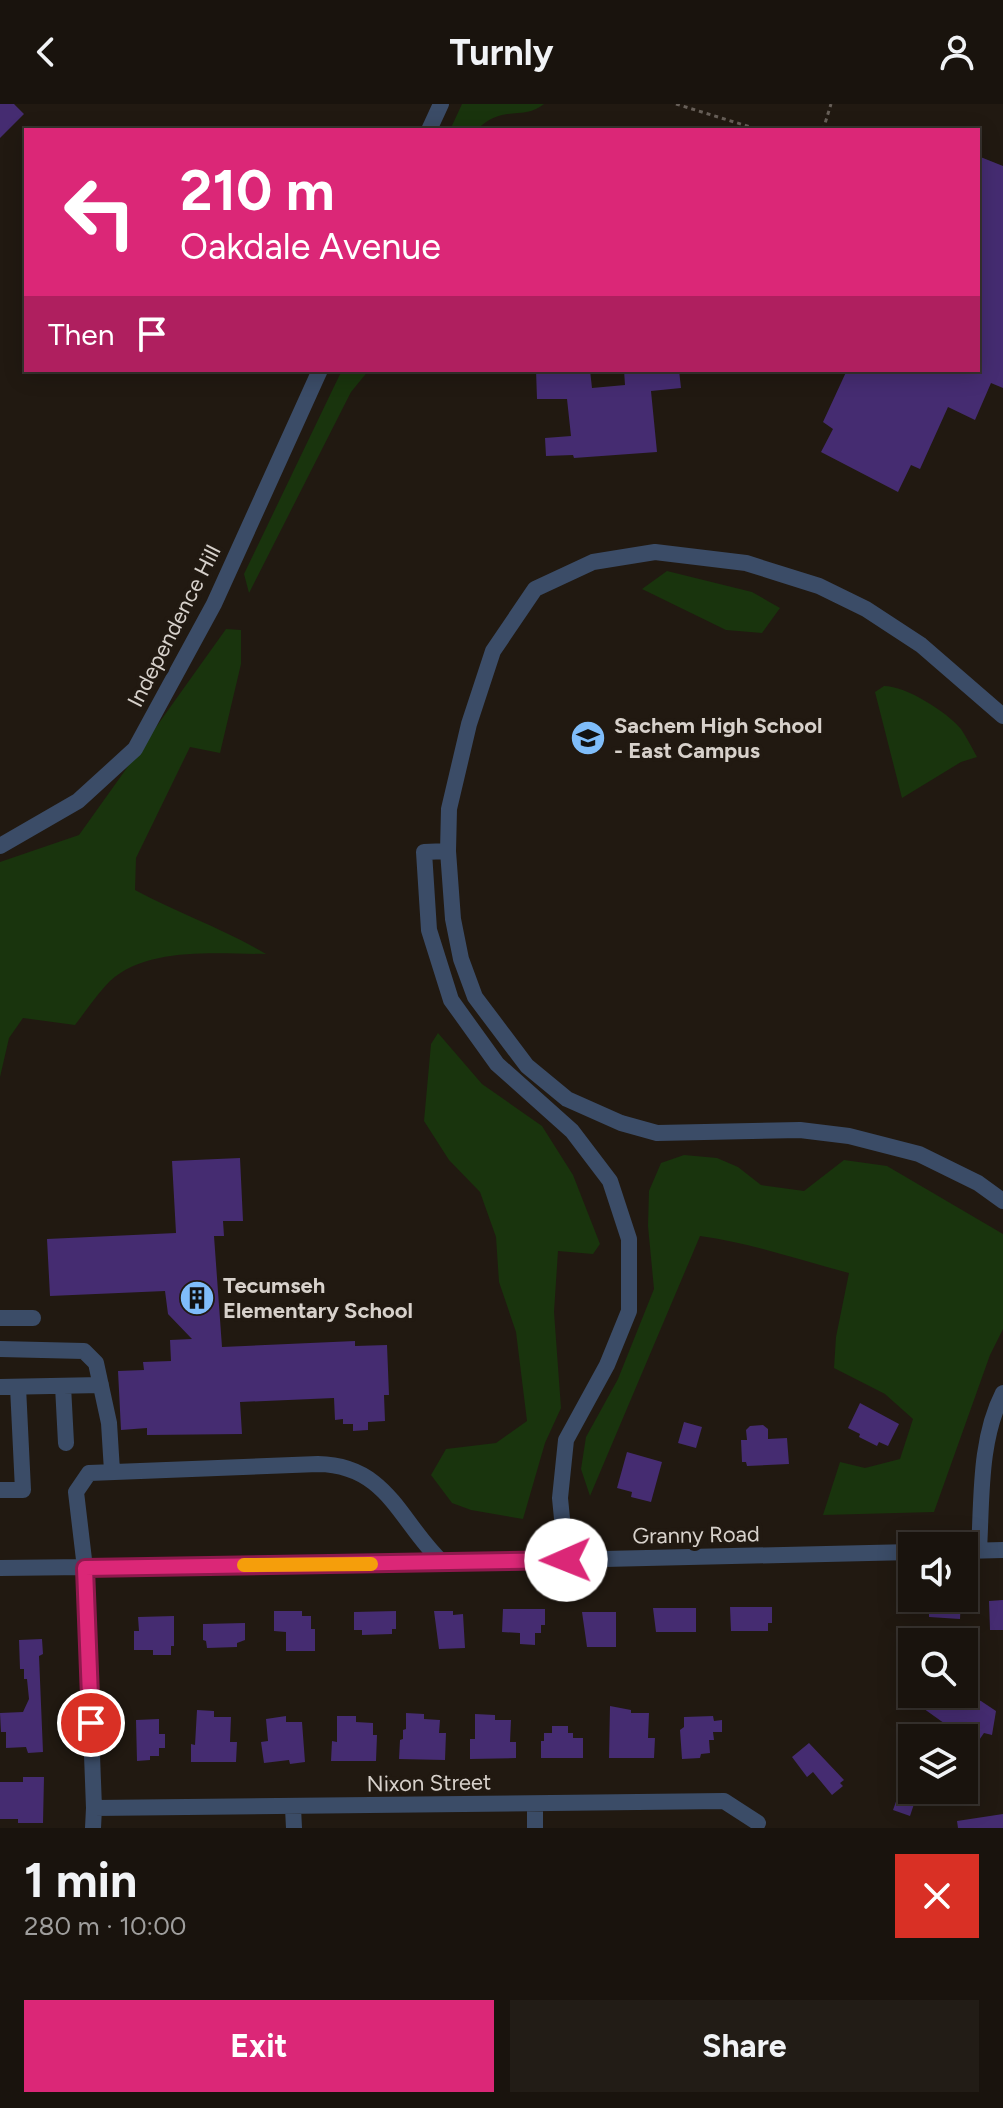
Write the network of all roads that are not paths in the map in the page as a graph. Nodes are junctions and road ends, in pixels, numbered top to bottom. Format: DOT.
graph roads {
  1 [pos="441,104"];
  2 [pos="430,128"];
  3 [pos="319,372"];
  4 [pos="1003,716"];
  5 [pos="0,846"];
  6 [pos="448,851"];
  7 [pos="1003,1201"];
  8 [pos="0,1318"];
  9 [pos="33,1318"];
  10 [pos="0,1349"];
  11 [pos="101,1385"];
  12 [pos="63,1386"];
  13 [pos="0,1387"];
  14 [pos="18,1387"];
  15 [pos="1003,1393"];
  16 [pos="66,1443"];
  17 [pos="112,1471"];
  18 [pos="0,1490"];
  19 [pos="974,1532"];
  20 [pos="1003,1550"];
  21 [pos="978,1551"];
  22 [pos="898,1552"];
  23 [pos="566,1560"];
  24 [pos="443,1563"];
  25 [pos="0,1568"];
  26 [pos="85,1568"];
  27 [pos="535,1805"];
  28 [pos="94,1808"];
  29 [pos="293,1808"];
  30 [pos="758,1823"];
  31 [pos="93,1828"];
  32 [pos="294,1828"];
  33 [pos="535,1828"];
  1 -- 2 [label="street"];
  3 -- 5 [label="street, Independence Hill"];
  4 -- 6 [label="street"];
  6 -- 7 [label="street"];
  6 -- 23 [label="street"];
  8 -- 9 [label="street"];
  10 -- 11 [label="street"];
  11 -- 12 [label="street"];
  11 -- 17 [label="street"];
  12 -- 14 [label="street"];
  12 -- 16 [label="street"];
  13 -- 14 [label="street"];
  14 -- 18 [label="street"];
  15 -- 19 [label="street"];
  17 -- 24 [label="street"];
  17 -- 26 [label="street"];
  20 -- 21 [label="street"];
  22 -- 23 [label="street, Granny Road"];
  23 -- 24 [label="street, Granny Road"];
  24 -- 26 [label="street, Granny Road"];
  25 -- 26 [label="street, Granny Road"];
  26 -- 28 [label="street"];
  27 -- 29 [label="street, Nixon Street"];
  27 -- 30 [label="street, Nixon Street"];
  27 -- 33 [label="street"];
  28 -- 29 [label="street, Nixon Street"];
  28 -- 31 [label="street"];
  29 -- 32 [label="street"];
}
